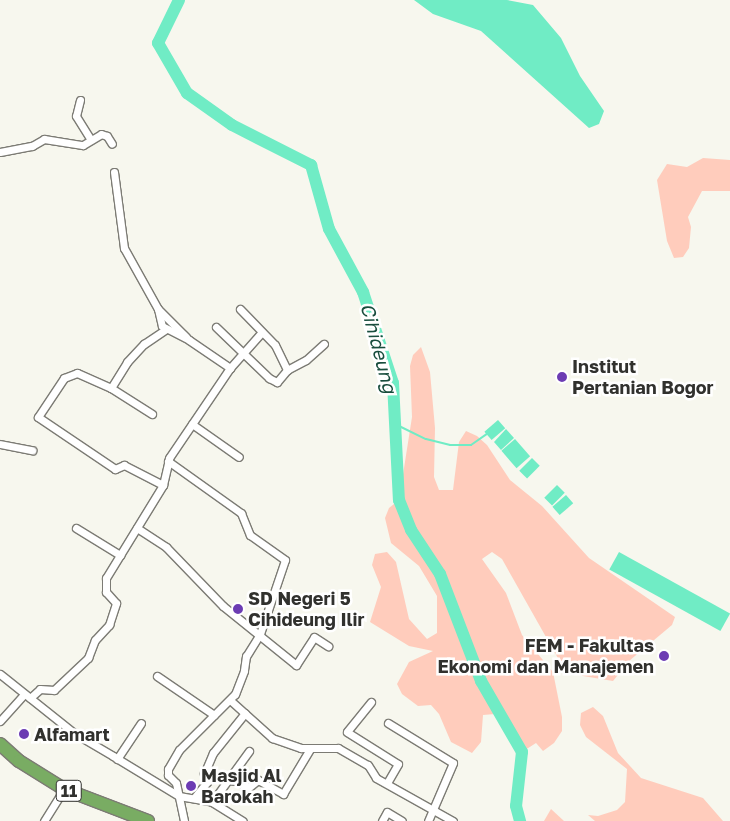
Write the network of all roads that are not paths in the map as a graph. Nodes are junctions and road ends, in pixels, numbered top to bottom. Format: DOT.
graph roads {
  1 [pos="80,100"];
  2 [pos="92,140"];
  3 [pos="112,144"];
  4 [pos="0,152"];
  5 [pos="114,172"];
  6 [pos="240,309"];
  7 [pos="158,310"];
  8 [pos="216,327"];
  9 [pos="166,330"];
  10 [pos="262,332"];
  11 [pos="189,340"];
  12 [pos="324,344"];
  13 [pos="243,353"];
  14 [pos="230,368"];
  15 [pos="287,370"];
  16 [pos="111,388"];
  17 [pos="152,414"];
  18 [pos="192,424"];
  19 [pos="0,444"];
  20 [pos="32,450"];
  21 [pos="239,457"];
  22 [pos="168,461"];
  23 [pos="163,484"];
  24 [pos="76,528"];
  25 [pos="137,528"];
  26 [pos="120,555"];
  27 [pos="260,634"];
  28 [pos="328,646"];
  29 [pos="0,674"];
  30 [pos="157,676"];
  31 [pos="24,694"];
  32 [pos="30,698"];
  33 [pos="230,700"];
  34 [pos="371,702"];
  35 [pos="245,713"];
  36 [pos="214,715"];
  37 [pos="0,721"];
  38 [pos="141,723"];
  39 [pos="388,723"];
  40 [pos="0,744"];
  41 [pos="310,749"];
  42 [pos="249,751"];
  43 [pos="117,759"];
  44 [pos="228,780"];
  45 [pos="387,784"];
  46 [pos="64,789"];
  47 [pos="179,796"];
  48 [pos="194,798"];
  49 [pos="212,802"];
  50 [pos="434,810"];
  51 [pos="130,818"];
  52 [pos="44,821"];
  53 [pos="148,821"];
  54 [pos="184,821"];
  55 [pos="242,821"];
  56 [pos="382,821"];
  57 [pos="402,821"];
  58 [pos="428,821"];
  59 [pos="452,821"];
  1 -- 2 [label="street"];
  2 -- 3 [label="street"];
  2 -- 4 [label="street"];
  5 -- 7 [label="street"];
  6 -- 10 [label="street"];
  7 -- 9 [label="street"];
  7 -- 11 [label="street"];
  8 -- 13 [label="street"];
  9 -- 11 [label="street"];
  9 -- 16 [label="street"];
  10 -- 13 [label="street"];
  10 -- 15 [label="street"];
  11 -- 14 [label="street"];
  12 -- 15 [label="street"];
  13 -- 14 [label="street"];
  13 -- 15 [label="street"];
  14 -- 18 [label="street"];
  16 -- 17 [label="street"];
  16 -- 23 [label="street"];
  18 -- 21 [label="street"];
  18 -- 22 [label="street"];
  19 -- 20 [label="street"];
  22 -- 23 [label="street"];
  22 -- 27 [label="street"];
  23 -- 25 [label="street"];
  24 -- 26 [label="street"];
  25 -- 26 [label="street"];
  25 -- 27 [label="street"];
  26 -- 32 [label="street"];
  27 -- 28 [label="street"];
  27 -- 33 [label="street"];
  29 -- 31 [label="street"];
  30 -- 36 [label="street"];
  31 -- 32 [label="street"];
  31 -- 37 [label="street"];
  32 -- 43 [label="street"];
  33 -- 35 [label="street"];
  33 -- 36 [label="street"];
  34 -- 45 [label="street"];
  35 -- 41 [label="street"];
  35 -- 48 [label="street"];
  36 -- 47 [label="street"];
  38 -- 43 [label="street"];
  39 -- 50 [label="street"];
  40 -- 46 [label="highway, 11"];
  41 -- 44 [label="street"];
  41 -- 45 [label="street"];
  42 -- 44 [label="street"];
  43 -- 47 [label="street"];
  44 -- 49 [label="street"];
  45 -- 50 [label="street"];
  46 -- 51 [label="highway, 11"];
  46 -- 52 [label="street"];
  47 -- 48 [label="street"];
  47 -- 54 [label="street"];
  48 -- 49 [label="street"];
  49 -- 55 [label="street"];
  50 -- 58 [label="street"];
  50 -- 59 [label="street"];
  51 -- 53 [label="highway, 11"];
  56 -- 57 [label="street"];
}
